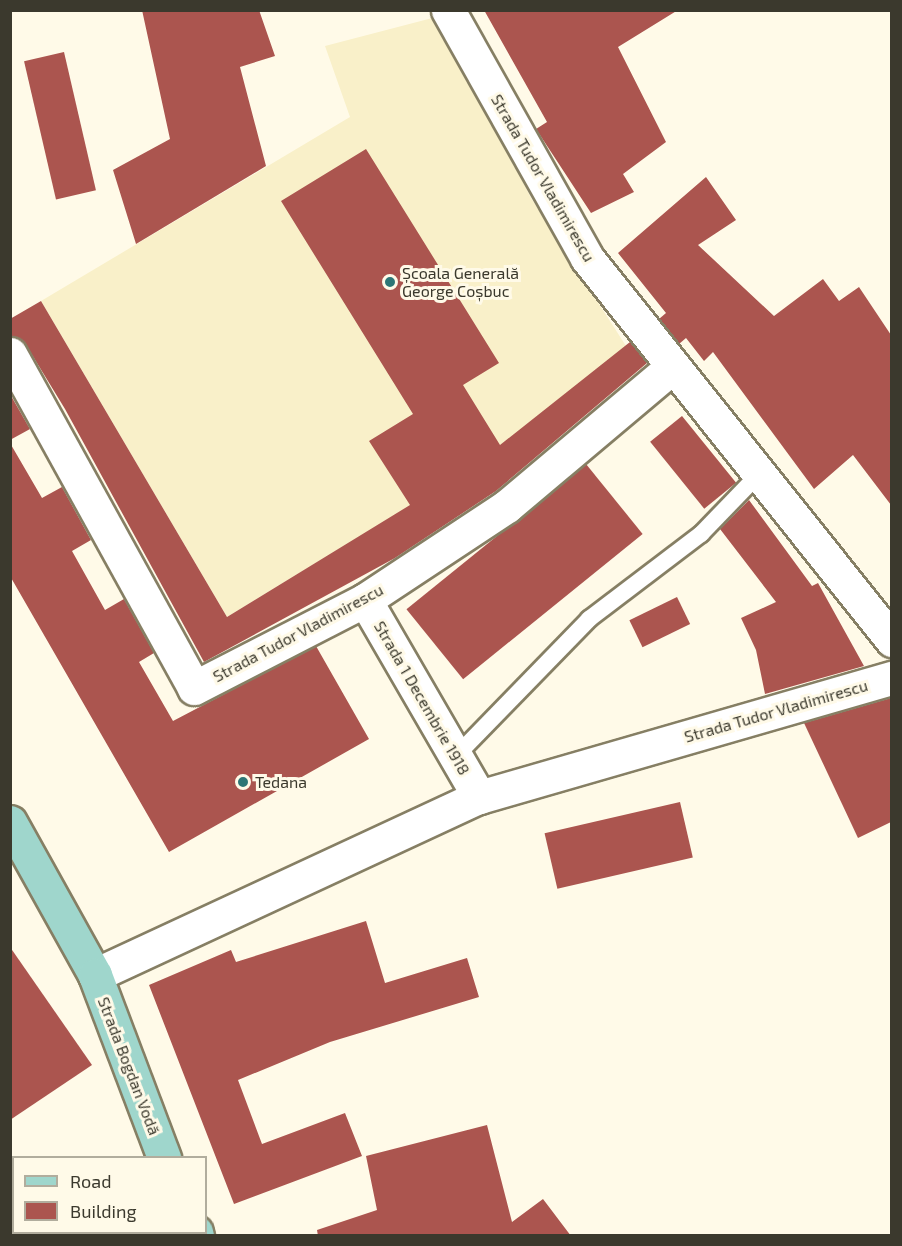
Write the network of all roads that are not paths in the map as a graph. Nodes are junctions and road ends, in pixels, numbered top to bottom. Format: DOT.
graph roads {
  1 [pos="448,10"];
  2 [pos="10,354"];
  3 [pos="673,366"];
  4 [pos="759,474"];
  5 [pos="364,600"];
  6 [pos="891,640"];
  7 [pos="891,678"];
  8 [pos="456,756"];
  9 [pos="479,797"];
  10 [pos="10,822"];
  11 [pos="95,975"];
  12 [pos="163,1156"];
  1 -- 3 [label="street, Strada Tudor Vladimirescu"];
  2 -- 5 [label="street, Strada Tudor Vladimirescu"];
  3 -- 4 [label="street, Strada Tudor Vladimirescu"];
  3 -- 5 [label="street, Strada Tudor Vladimirescu"];
  4 -- 6 [label="street, Strada Tudor Vladimirescu"];
  4 -- 8 [label="lane"];
  5 -- 8 [label="street, Strada 1 Decembrie 1918"];
  7 -- 9 [label="street, Strada Tudor Vladimirescu"];
  8 -- 9 [label="street, Strada 1 Decembrie 1918"];
  9 -- 11 [label="street, Strada Tudor Vladimirescu"];
  10 -- 11 [label="main road, Strada Bogdan Vodă"];
  11 -- 12 [label="main road, Strada Bogdan Vodă"];
}
